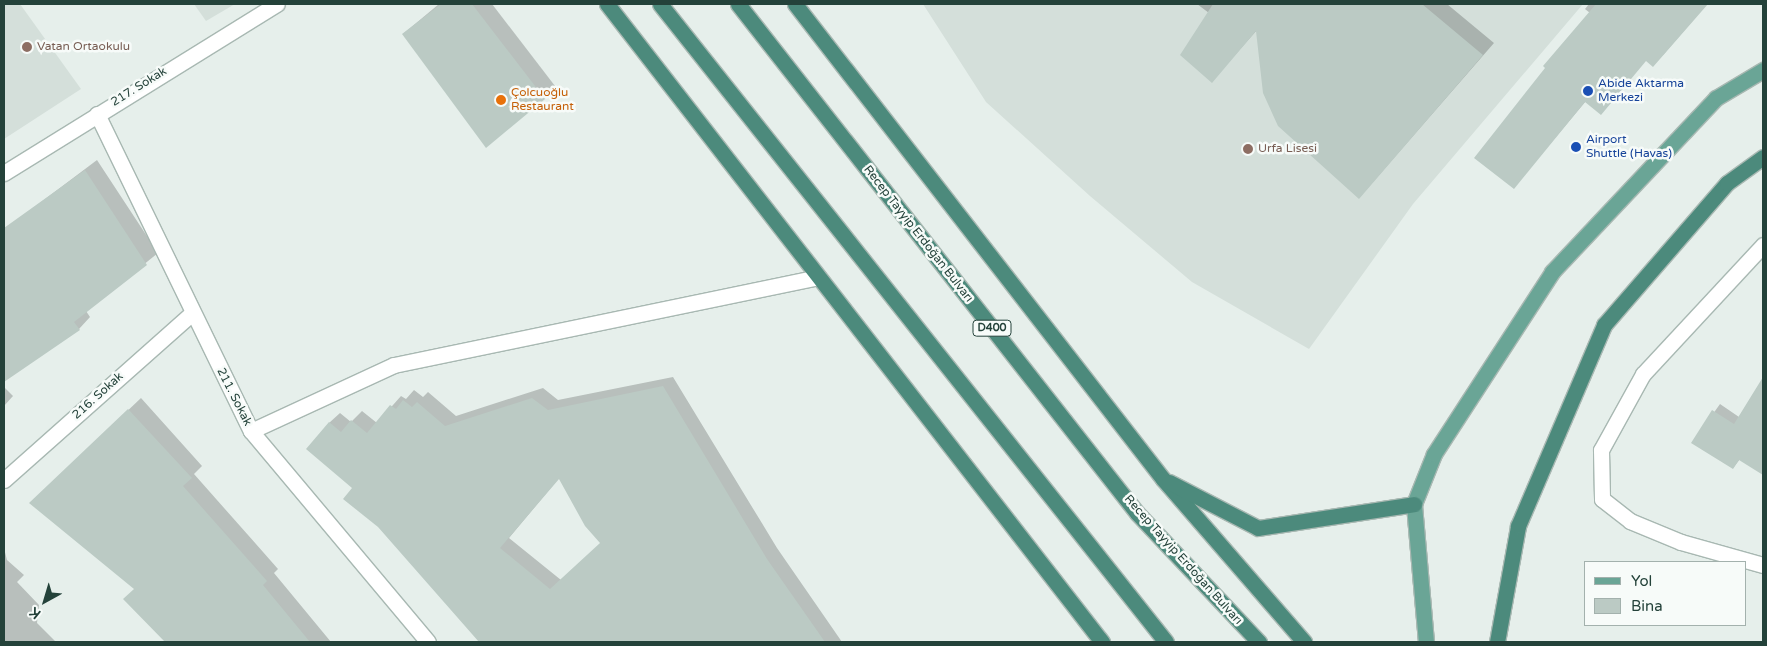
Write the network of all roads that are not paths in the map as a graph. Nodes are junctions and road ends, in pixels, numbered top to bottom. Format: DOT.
graph roads {
  1 [pos="276,4"];
  2 [pos="607,4"];
  3 [pos="660,4"];
  4 [pos="738,4"];
  5 [pos="795,4"];
  6 [pos="1761,69"];
  7 [pos="97,114"];
  8 [pos="1763,157"];
  9 [pos="4,173"];
  10 [pos="1763,245"];
  11 [pos="818,277"];
  12 [pos="192,313"];
  13 [pos="251,431"];
  14 [pos="4,480"];
  15 [pos="1163,480"];
  16 [pos="1414,504"];
  17 [pos="1763,565"];
  18 [pos="428,642"];
  19 [pos="1102,642"];
  20 [pos="1166,642"];
  21 [pos="1259,642"];
  22 [pos="1304,642"];
  23 [pos="1426,642"];
  24 [pos="1497,642"];
  1 -- 7 [label="street, 217. Sokak"];
  2 -- 11 [label="highway"];
  3 -- 20 [label="highway"];
  4 -- 21 [label="highway, Recep Tayyip Erdoğan Bulvarı / D400"];
  5 -- 15 [label="highway"];
  6 -- 16 [label="main road"];
  7 -- 9 [label="street, 217. Sokak"];
  7 -- 12 [label="street, 211. Sokak"];
  8 -- 24 [label="highway"];
  10 -- 17 [label="street"];
  11 -- 13 [label="street"];
  11 -- 19 [label="highway"];
  12 -- 13 [label="street, 211. Sokak"];
  12 -- 14 [label="street, 216. Sokak"];
  13 -- 18 [label="street, 211. Sokak"];
  15 -- 16 [label="highway"];
  15 -- 22 [label="highway"];
  16 -- 23 [label="main road"];
}
